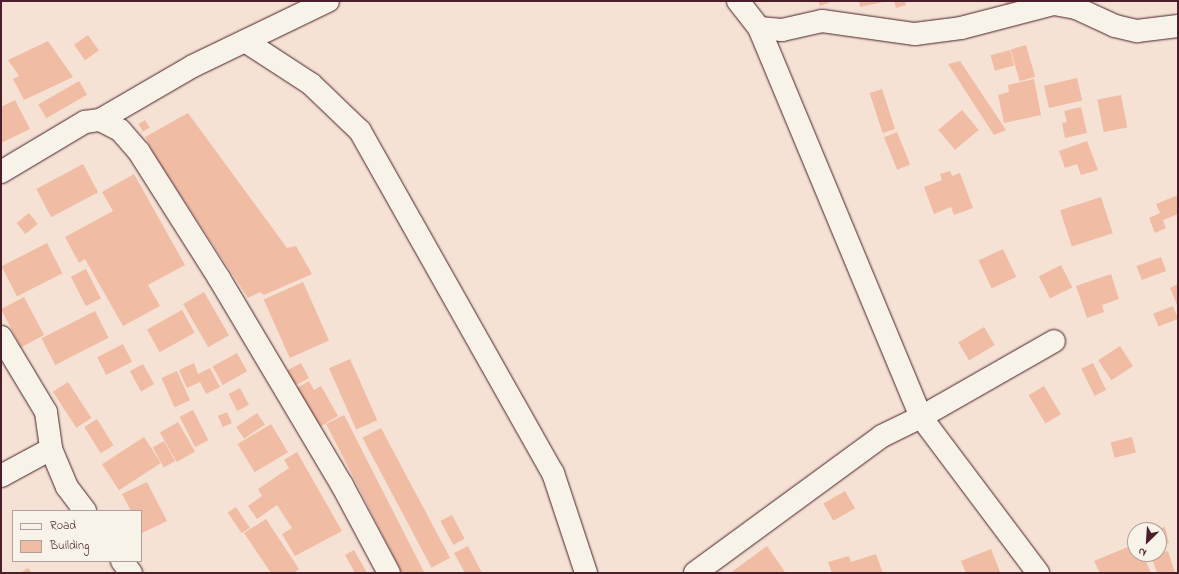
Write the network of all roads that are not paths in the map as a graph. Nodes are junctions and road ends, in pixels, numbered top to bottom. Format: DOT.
graph roads {
  1 [pos="328,1"];
  2 [pos="738,1"];
  3 [pos="1178,26"];
  4 [pos="759,28"];
  5 [pos="245,41"];
  6 [pos="100,120"];
  7 [pos="1,172"];
  8 [pos="1,337"];
  9 [pos="1054,341"];
  10 [pos="921,417"];
  11 [pos="51,449"];
  12 [pos="1,476"];
  13 [pos="84,510"];
  14 [pos="123,562"];
  15 [pos="131,573"];
  16 [pos="389,573"];
  17 [pos="586,573"];
  18 [pos="695,573"];
  19 [pos="1038,573"];
  1 -- 5 [label="street"];
  2 -- 4 [label="street"];
  3 -- 4 [label="street"];
  4 -- 10 [label="street"];
  5 -- 6 [label="street"];
  5 -- 17 [label="street"];
  6 -- 7 [label="street"];
  6 -- 16 [label="street"];
  8 -- 11 [label="street"];
  9 -- 10 [label="street"];
  10 -- 18 [label="street"];
  10 -- 19 [label="street"];
  11 -- 12 [label="street"];
  11 -- 13 [label="street"];
  14 -- 15 [label="street"];
}
